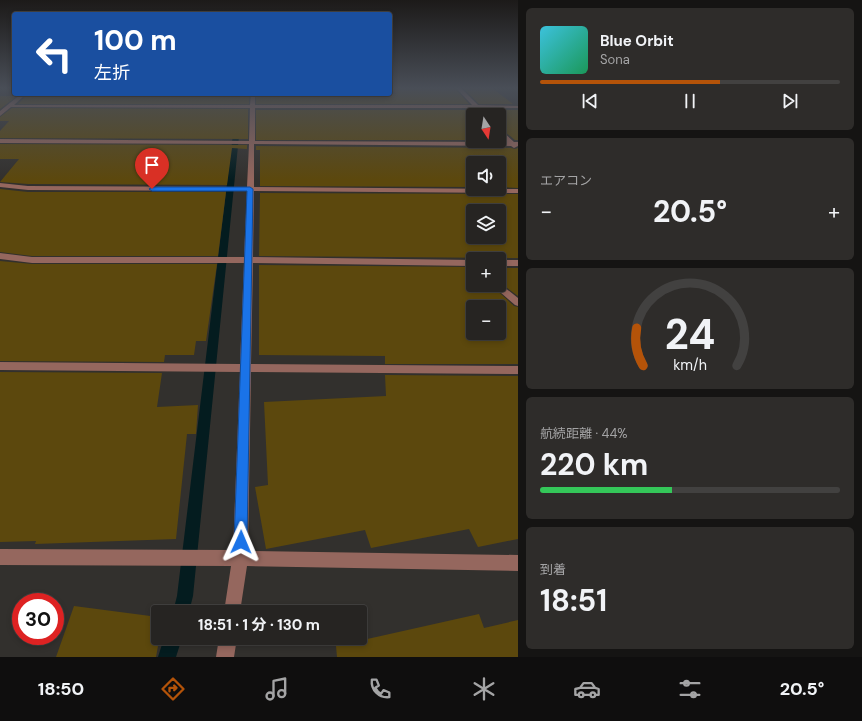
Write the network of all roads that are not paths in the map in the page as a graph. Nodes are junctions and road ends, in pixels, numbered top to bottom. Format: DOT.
graph roads {
  1 [pos="253,119"];
  2 [pos="506,136"];
  3 [pos="0,141"];
  4 [pos="252,143"];
  5 [pos="515,144"];
  6 [pos="518,150"];
  7 [pos="0,184"];
  8 [pos="250,189"];
  9 [pos="518,191"];
  10 [pos="0,256"];
  11 [pos="248,260"];
  12 [pos="506,263"];
  13 [pos="518,263"];
  14 [pos="466,264"];
  15 [pos="505,292"];
  16 [pos="518,303"];
  17 [pos="0,366"];
  18 [pos="245,368"];
  19 [pos="518,370"];
  20 [pos="0,557"];
  21 [pos="240,558"];
  22 [pos="518,563"];
  23 [pos="233,605"];
  24 [pos="227,645"];
  25 [pos="225,657"];
  1 -- 4 [label="street"];
  2 -- 5 [label="street"];
  3 -- 4 [label="street"];
  4 -- 5 [label="street"];
  4 -- 8 [label="street"];
  5 -- 6 [label="street"];
  7 -- 8 [label="street"];
  8 -- 9 [label="street"];
  8 -- 11 [label="street"];
  10 -- 11 [label="street"];
  11 -- 14 [label="street"];
  11 -- 18 [label="street"];
  12 -- 13 [label="street"];
  15 -- 16 [label="street"];
  17 -- 18 [label="street"];
  18 -- 19 [label="street"];
  18 -- 21 [label="street"];
  20 -- 21 [label="street"];
  21 -- 22 [label="street"];
  21 -- 23 [label="street"];
  24 -- 25 [label="street"];
}
